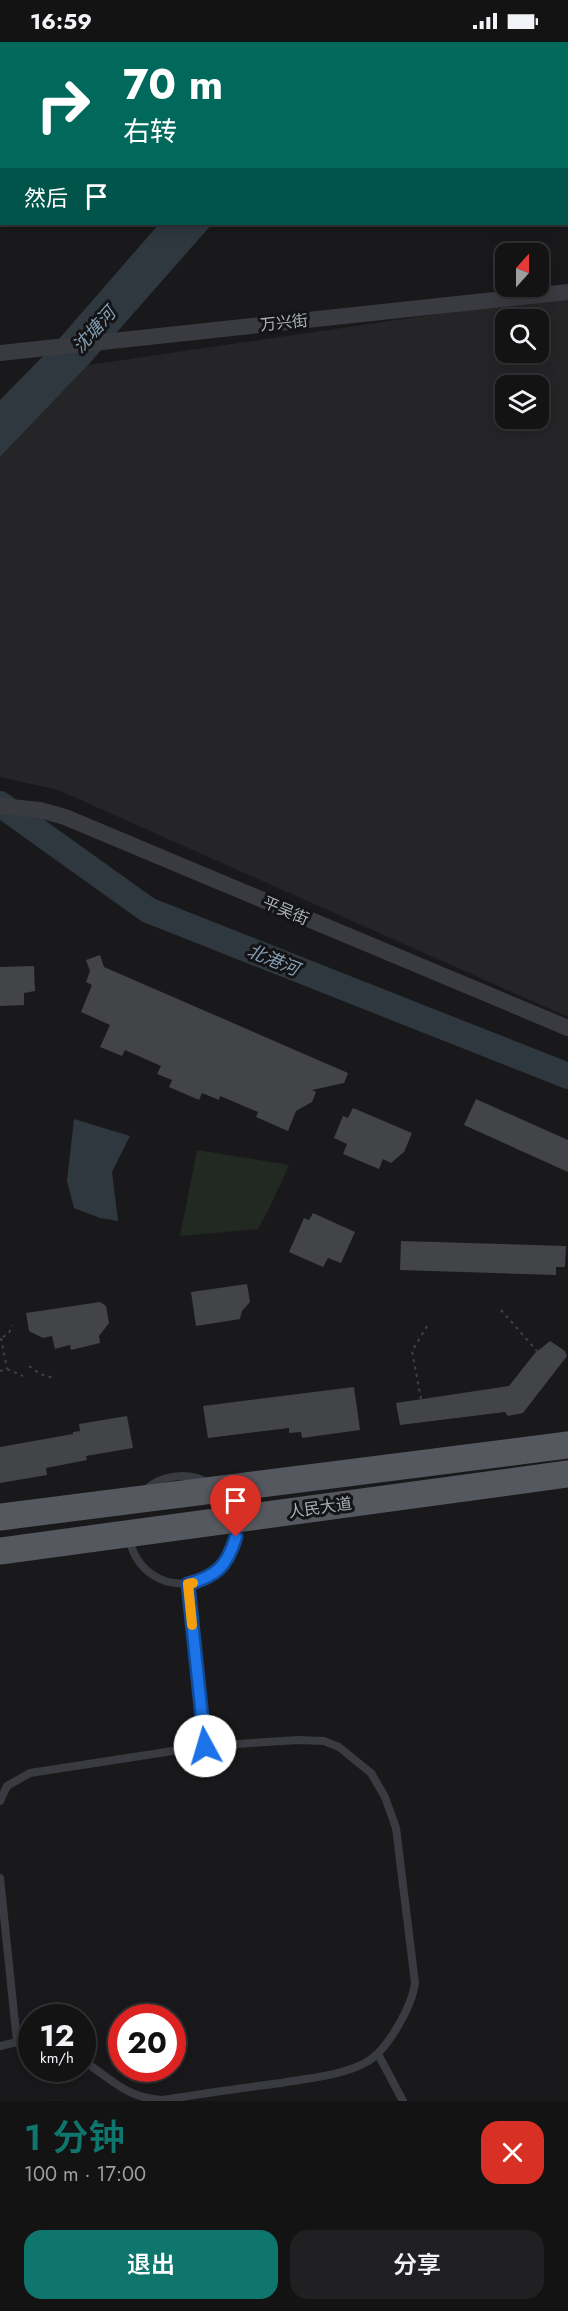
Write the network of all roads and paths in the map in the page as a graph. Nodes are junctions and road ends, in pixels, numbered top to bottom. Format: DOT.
graph roads {
  1 [pos="568,292"];
  2 [pos="0,354"];
  3 [pos="0,806"];
  4 [pos="568,1028"];
  5 [pos="501,1310"];
  6 [pos="429,1323"];
  7 [pos="12,1325"];
  8 [pos="1,1338"];
  9 [pos="537,1351"];
  10 [pos="29,1366"];
  11 [pos="7,1369"];
  12 [pos="0,1371"];
  13 [pos="23,1376"];
  14 [pos="54,1378"];
  15 [pos="421,1399"];
  16 [pos="568,1445"];
  17 [pos="568,1474"];
  18 [pos="217,1488"];
  19 [pos="138,1498"];
  20 [pos="0,1517"];
  21 [pos="235,1519"];
  22 [pos="128,1533"];
  23 [pos="0,1551"];
  24 [pos="188,1584"];
  25 [pos="205,1746"];
  26 [pos="0,1801"];
  27 [pos="0,1878"];
  28 [pos="17,2042"];
  29 [pos="0,2046"];
  30 [pos="378,2054"];
  31 [pos="96,2070"];
  32 [pos="403,2101"];
  1 -- 2 [label="street, 万兴街"];
  3 -- 4 [label="street, 平吴街"];
  5 -- 9 [label="path"];
  6 -- 15 [label="path"];
  7 -- 8 [label="path"];
  8 -- 11 [label="path"];
  10 -- 14 [label="path"];
  11 -- 12 [label="path"];
  11 -- 13 [label="path"];
  16 -- 19 [label="main road, 人民大道"];
  17 -- 21 [label="main road, 人民大道"];
  18 -- 19 [label="lane"];
  19 -- 20 [label="main road, 人民大道"];
  21 -- 22 [label="main road, 人民大道"];
  21 -- 24 [label="lane"];
  22 -- 23 [label="main road, 人民大道"];
  22 -- 24 [label="lane"];
  24 -- 25 [label="lane"];
  25 -- 26 [label="lane"];
  25 -- 30 [label="lane"];
  27 -- 28 [label="lane"];
  28 -- 29 [label="lane"];
  30 -- 31 [label="lane"];
  30 -- 32 [label="lane"];
}
